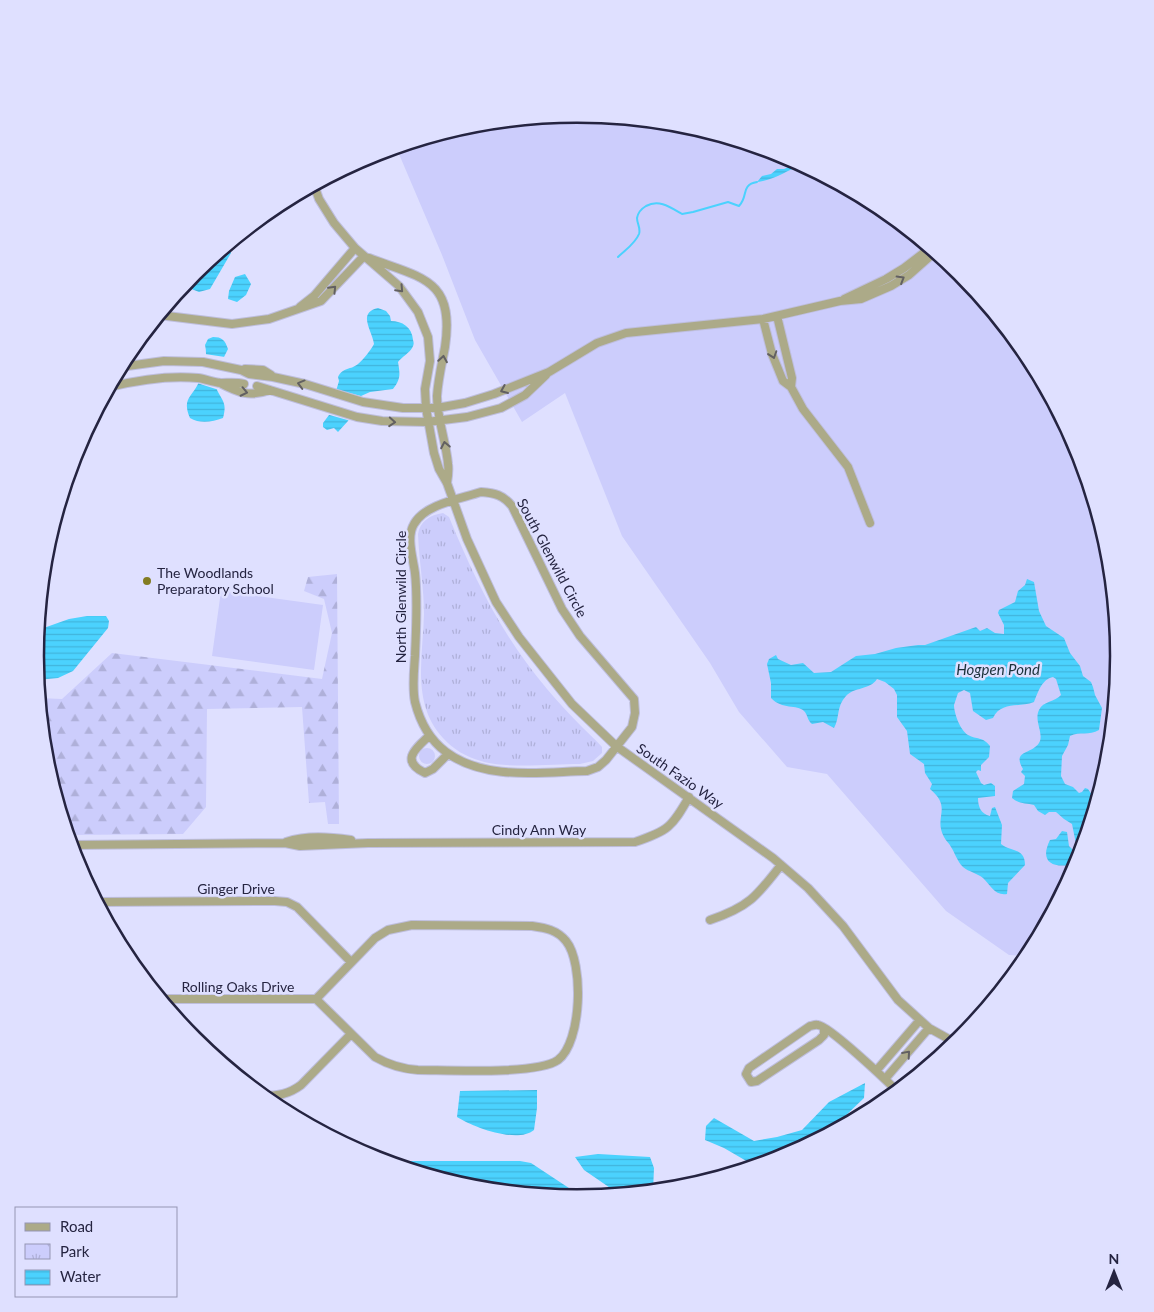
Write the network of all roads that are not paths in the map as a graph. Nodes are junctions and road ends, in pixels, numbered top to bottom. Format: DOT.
graph roads {
  1 [pos="316,191"];
  2 [pos="355,248"];
  3 [pos="925,252"];
  4 [pos="364,256"];
  5 [pos="930,256"];
  6 [pos="840,301"];
  7 [pos="294,312"];
  8 [pos="166,316"];
  9 [pos="777,316"];
  10 [pos="763,319"];
  11 [pos="164,361"];
  12 [pos="130,366"];
  13 [pos="549,372"];
  14 [pos="273,377"];
  15 [pos="165,378"];
  16 [pos="220,382"];
  17 [pos="244,384"];
  18 [pos="117,385"];
  19 [pos="257,386"];
  20 [pos="791,387"];
  21 [pos="270,390"];
  22 [pos="426,408"];
  23 [pos="437,408"];
  24 [pos="440,421"];
  25 [pos="427,422"];
  26 [pos="447,483"];
  27 [pos="453,501"];
  28 [pos="870,523"];
  29 [pos="419,716"];
  30 [pos="430,736"];
  31 [pos="616,746"];
  32 [pos="448,754"];
  33 [pos="690,797"];
  34 [pos="79,845"];
  35 [pos="782,865"];
  36 [pos="104,902"];
  37 [pos="710,920"];
  38 [pos="351,962"];
  39 [pos="316,998"];
  40 [pos="169,1000"];
  41 [pos="919,1021"];
  42 [pos="824,1028"];
  43 [pos="929,1028"];
  44 [pos="351,1034"];
  45 [pos="948,1039"];
  46 [pos="876,1071"];
  47 [pos="885,1079"];
  48 [pos="892,1086"];
  49 [pos="276,1095"];
  1 -- 2 [label="street, South Fazio Way"];
  2 -- 4 [label="street, South Fazio Way"];
  2 -- 7 [label="street"];
  3 -- 6 [label="street"];
  7 -- 4 [label="street, one-way"];
  4 -- 22 [label="street, South Fazio Way, one-way"];
  23 -- 4 [label="street, South Fazio Way, one-way"];
  6 -- 5 [label="street, one-way"];
  6 -- 9 [label="street"];
  7 -- 8 [label="street"];
  9 -- 10 [label="street"];
  9 -- 20 [label="street"];
  10 -- 13 [label="street"];
  10 -- 20 [label="street, one-way"];
  11 -- 12 [label="street"];
  11 -- 14 [label="street"];
  11 -- 15 [label="street"];
  13 -- 23 [label="street, one-way"];
  13 -- 24 [label="street"];
  14 -- 21 [label="street"];
  22 -- 14 [label="street, one-way"];
  15 -- 16 [label="street"];
  15 -- 18 [label="street"];
  16 -- 17 [label="street"];
  16 -- 21 [label="street, one-way"];
  19 -- 21 [label="street"];
  20 -- 28 [label="street"];
  21 -- 25 [label="street, one-way"];
  22 -- 23 [label="street"];
  22 -- 25 [label="street, South Fazio Way"];
  23 -- 24 [label="street, South Fazio Way"];
  24 -- 25 [label="street"];
  26 -- 24 [label="street, South Fazio Way, one-way"];
  25 -- 26 [label="street, South Fazio Way"];
  26 -- 27 [label="street, South Fazio Way"];
  27 -- 29 [label="street, North Glenwild Circle"];
  27 -- 31 [label="street, South Fazio Way"];
  27 -- 31 [label="street, South Glenwild Circle"];
  29 -- 30 [label="street, South Glenwild Circle"];
  30 -- 32 [label="street, South Glenwild Circle"];
  30 -- 32 [label="street"];
  31 -- 32 [label="street, South Glenwild Circle"];
  31 -- 33 [label="street, South Fazio Way"];
  33 -- 34 [label="street, Cindy Ann Way"];
  33 -- 35 [label="street, South Fazio Way"];
  35 -- 37 [label="street"];
  35 -- 41 [label="street, South Fazio Way"];
  36 -- 38 [label="street, Ginger Drive"];
  38 -- 39 [label="street"];
  38 -- 44 [label="street"];
  39 -- 40 [label="street, Rolling Oaks Drive"];
  39 -- 44 [label="street"];
  41 -- 43 [label="street, South Fazio Way"];
  41 -- 46 [label="street"];
  42 -- 42 [label="street"];
  42 -- 46 [label="street"];
  43 -- 45 [label="street, South Fazio Way"];
  47 -- 43 [label="street, one-way"];
  44 -- 49 [label="street"];
  46 -- 47 [label="street"];
  47 -- 48 [label="street"];
}
